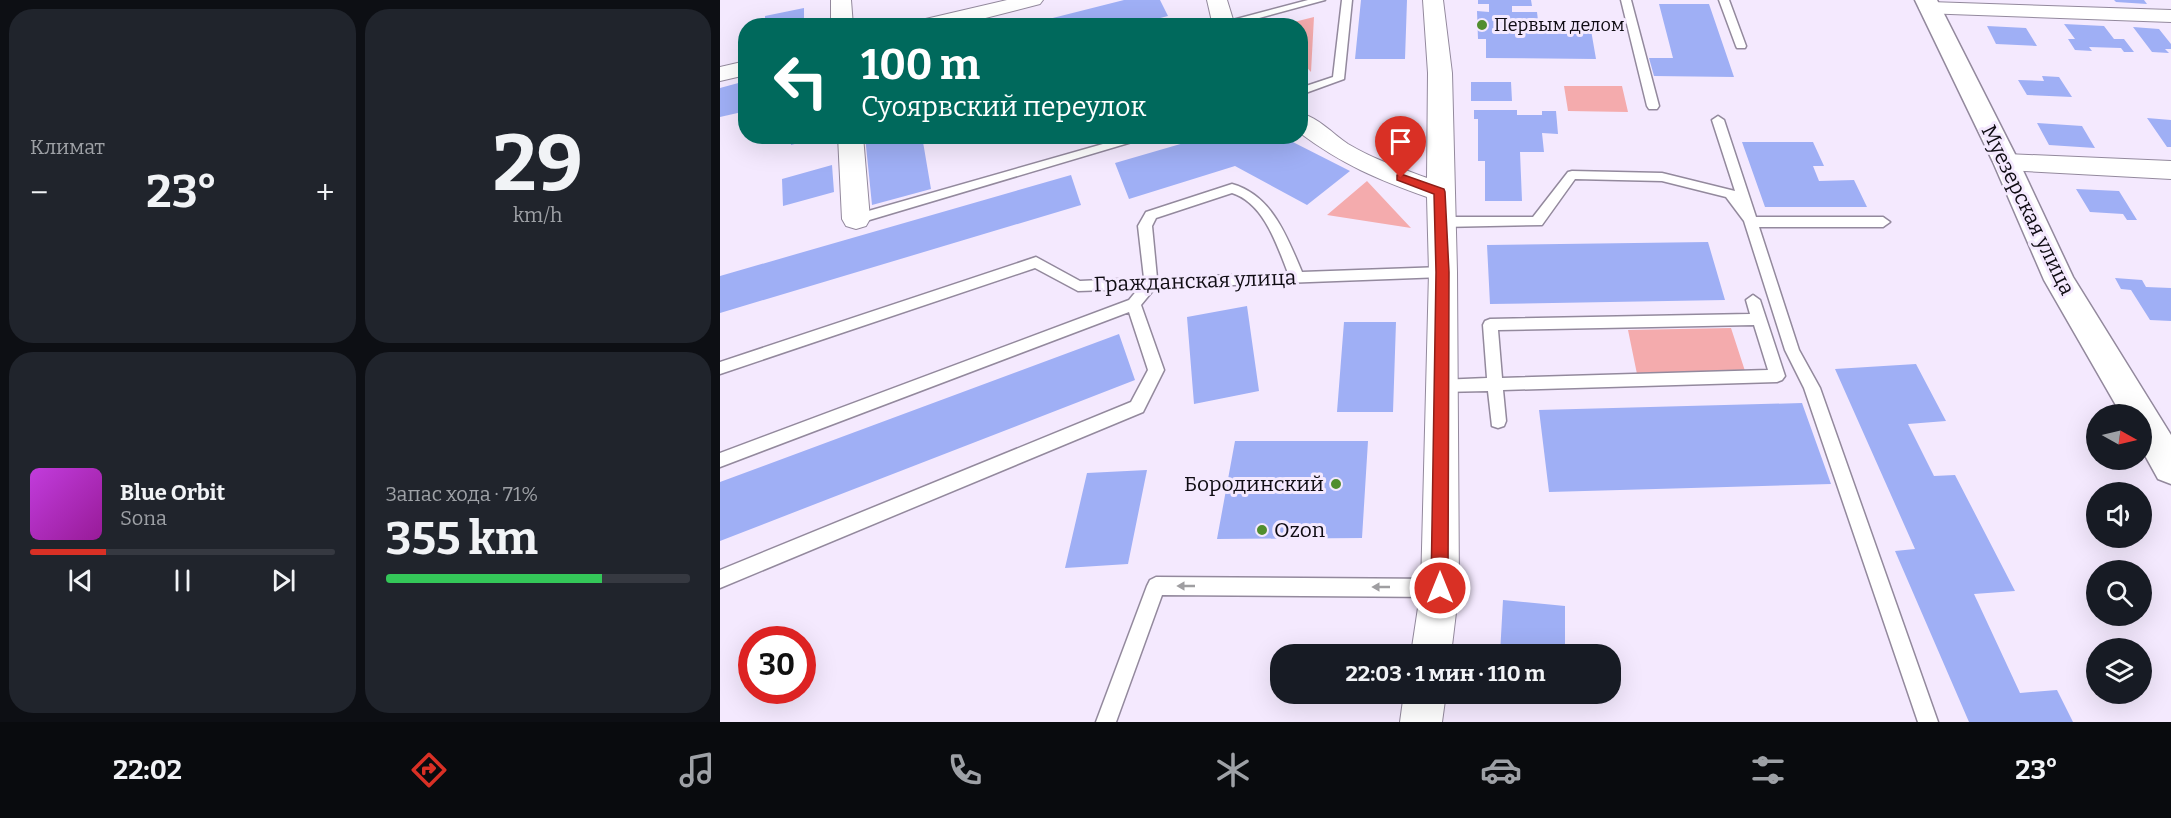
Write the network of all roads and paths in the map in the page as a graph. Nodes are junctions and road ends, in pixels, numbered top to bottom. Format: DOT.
graph roads {
  1 [pos="841,0"];
  2 [pos="1032,0"];
  3 [pos="1217,0"];
  4 [pos="1320,0"];
  5 [pos="1347,0"];
  6 [pos="1433,0"];
  7 [pos="1626,0"];
  8 [pos="1724,0"];
  9 [pos="1928,4"];
  10 [pos="2171,16"];
  11 [pos="842,18"];
  12 [pos="958,18"];
  13 [pos="1219,18"];
  14 [pos="1248,18"];
  15 [pos="1741,46"];
  16 [pos="738,70"];
  17 [pos="720,74"];
  18 [pos="1308,89"];
  19 [pos="1653,106"];
  20 [pos="1718,120"];
  21 [pos="1308,127"];
  22 [pos="851,144"];
  23 [pos="1118,144"];
  24 [pos="2006,162"];
  25 [pos="2171,170"];
  26 [pos="1440,192"];
  27 [pos="856,219"];
  28 [pos="1441,222"];
  29 [pos="1752,222"];
  30 [pos="1883,222"];
  31 [pos="1443,272"];
  32 [pos="1297,277"];
  33 [pos="1151,282"];
  34 [pos="1752,300"];
  35 [pos="1134,304"];
  36 [pos="1759,319"];
  37 [pos="1799,349"];
  38 [pos="1769,352"];
  39 [pos="720,368"];
  40 [pos="1495,385"];
  41 [pos="1440,387"];
  42 [pos="1498,421"];
  43 [pos="2156,437"];
  44 [pos="720,460"];
  45 [pos="720,579"];
  46 [pos="1440,588"];
  47 [pos="1432,644"];
  48 [pos="1423,704"];
  49 [pos="1106,722"];
  50 [pos="1421,722"];
  51 [pos="1928,722"];
  1 -- 11 [label="street"];
  2 -- 12 [label="street"];
  3 -- 13 [label="street"];
  4 -- 14 [label="lane"];
  5 -- 18 [label="lane"];
  6 -- 26 [label="street"];
  7 -- 19 [label="lane"];
  8 -- 15 [label="lane"];
  9 -- 10 [label="street"];
  9 -- 24 [label="main road, Муезерская улица"];
  16 -- 17 [label="street"];
  20 -- 29 [label="lane"];
  21 -- 26 [label="street"];
  22 -- 27 [label="street"];
  23 -- 27 [label="lane"];
  24 -- 25 [label="street"];
  24 -- 43 [label="main road, Муезерская улица"];
  26 -- 28 [label="street"];
  28 -- 29 [label="lane"];
  28 -- 31 [label="street"];
  29 -- 30 [label="lane"];
  29 -- 37 [label="lane"];
  31 -- 32 [label="lane, Гражданская улица"];
  31 -- 41 [label="street"];
  32 -- 33 [label="lane, Гражданская улица"];
  32 -- 33 [label="lane"];
  33 -- 35 [label="lane"];
  33 -- 39 [label="lane, Гражданская улица"];
  34 -- 36 [label="lane"];
  35 -- 44 [label="lane"];
  35 -- 45 [label="lane"];
  36 -- 38 [label="lane"];
  36 -- 40 [label="lane"];
  37 -- 38 [label="lane"];
  37 -- 51 [label="lane"];
  38 -- 40 [label="lane"];
  40 -- 41 [label="lane"];
  40 -- 42 [label="lane"];
  41 -- 46 [label="street"];
  46 -- 47 [label="street"];
  46 -- 49 [label="lane, one-way"];
  48 -- 50 [label="street"];
}
